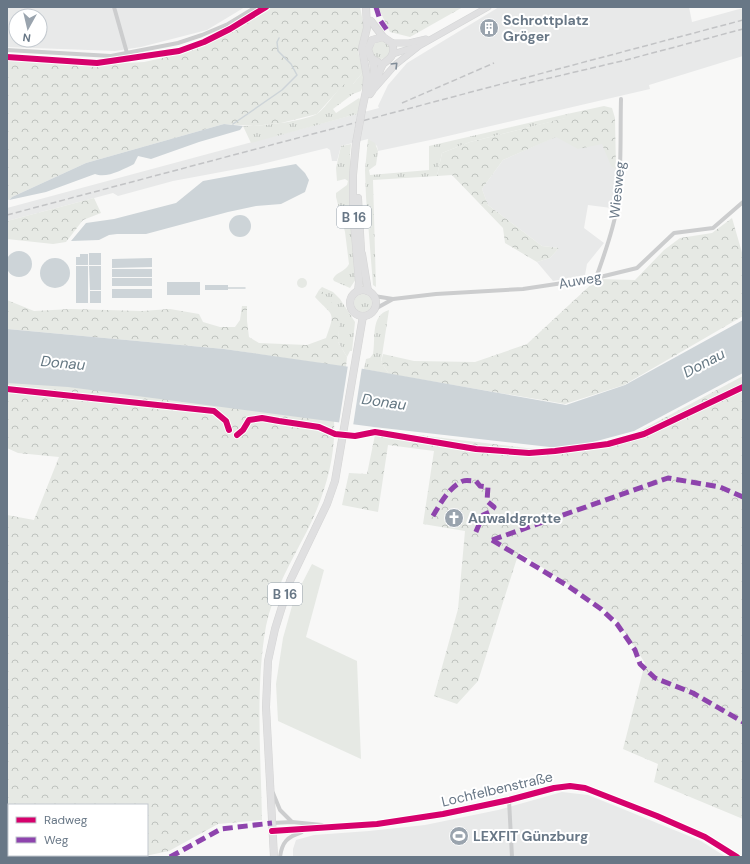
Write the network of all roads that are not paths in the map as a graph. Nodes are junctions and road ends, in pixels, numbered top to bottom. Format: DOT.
graph roads {
  1 [pos="114,7"];
  2 [pos="256,7"];
  3 [pos="366,7"];
  4 [pos="488,7"];
  5 [pos="372,20"];
  6 [pos="383,37"];
  7 [pos="433,38"];
  8 [pos="372,40"];
  9 [pos="392,43"];
  10 [pos="418,46"];
  11 [pos="7,50"];
  12 [pos="128,53"];
  13 [pos="393,54"];
  14 [pos="374,60"];
  15 [pos="384,63"];
  16 [pos="371,91"];
  17 [pos="621,100"];
  18 [pos="358,143"];
  19 [pos="743,202"];
  20 [pos="362,250"];
  21 [pos="358,272"];
  22 [pos="596,278"];
  23 [pos="358,291"];
  24 [pos="368,291"];
  25 [pos="374,296"];
  26 [pos="393,299"];
  27 [pos="375,309"];
  28 [pos="363,316"];
  29 [pos="270,784"];
  30 [pos="509,800"];
  31 [pos="292,822"];
  32 [pos="272,823"];
  33 [pos="328,826"];
  34 [pos="311,828"];
  35 [pos="272,831"];
  36 [pos="274,857"];
  37 [pos="280,857"];
  38 [pos="512,857"];
  39 [pos="737,857"];
  1 -- 12 [label="street"];
  2 -- 12 [label="street"];
  3 -- 5 [label="main road, B 16"];
  3 -- 16 [label="main road, B 16"];
  4 -- 7 [label="main road"];
  5 -- 6 [label="main road, B 16"];
  5 -- 8 [label="main road, B 16"];
  6 -- 8 [label="main road"];
  6 -- 9 [label="main road, B 16"];
  7 -- 9 [label="main road"];
  7 -- 10 [label="main road"];
  8 -- 14 [label="main road, B 16"];
  9 -- 13 [label="main road"];
  10 -- 13 [label="main road"];
  16 -- 10 [label="main road, one-way"];
  11 -- 12 [label="street"];
  13 -- 15 [label="main road, B 16"];
  14 -- 15 [label="main road"];
  14 -- 16 [label="main road, B 16"];
  15 -- 16 [label="main road, B 16"];
  16 -- 18 [label="main road, B 16"];
  17 -- 22 [label="street, Wiesweg"];
  18 -- 20 [label="main road, B 16"];
  18 -- 21 [label="main road, B 16"];
  19 -- 22 [label="street, Auweg"];
  20 -- 21 [label="main road, B 16"];
  20 -- 24 [label="main road"];
  21 -- 23 [label="main road, B 16"];
  22 -- 26 [label="street, Auweg"];
  23 -- 24 [label="main road"];
  23 -- 28 [label="main road"];
  24 -- 25 [label="main road"];
  25 -- 26 [label="street, Auweg"];
  25 -- 27 [label="main road"];
  26 -- 27 [label="street, Auweg"];
  27 -- 28 [label="main road"];
  28 -- 29 [label="main road, B 16"];
  29 -- 31 [label="street"];
  29 -- 32 [label="main road, B 16"];
  30 -- 33 [label="street, Lochfelbenstraße"];
  30 -- 38 [label="street"];
  30 -- 39 [label="street, Lochfelbenstraße"];
  31 -- 32 [label="street"];
  31 -- 33 [label="street"];
  32 -- 35 [label="main road, B 16"];
  33 -- 34 [label="street, Lochfelbenstraße"];
  34 -- 35 [label="street, Lochfelbenstraße"];
  34 -- 37 [label="street"];
  35 -- 36 [label="main road, B 16"];
}
